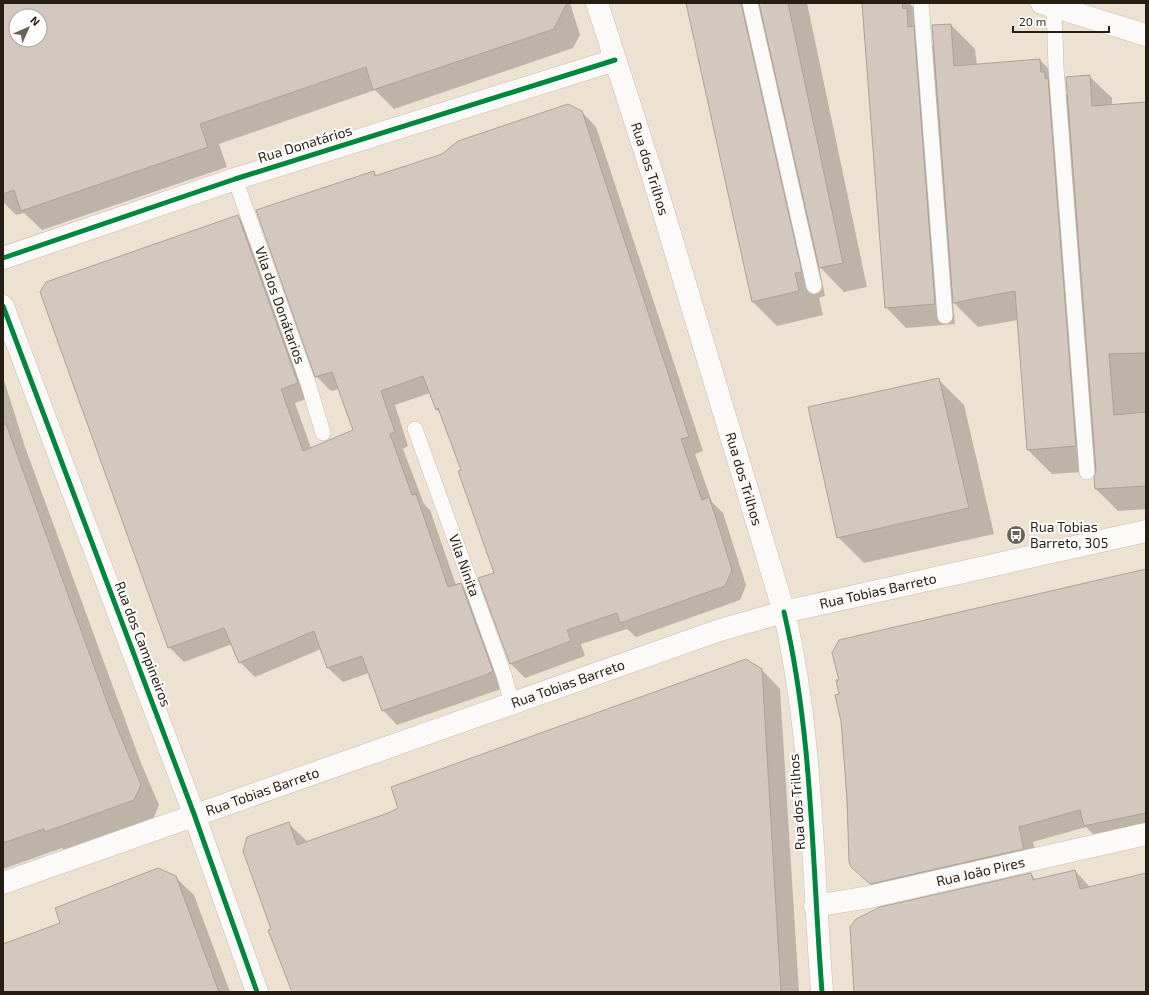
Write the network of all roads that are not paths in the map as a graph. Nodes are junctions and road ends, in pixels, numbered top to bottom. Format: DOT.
graph roads {
  1 [pos="597,3"];
  2 [pos="750,3"];
  3 [pos="921,3"];
  4 [pos="1048,5"];
  5 [pos="1146,35"];
  6 [pos="615,60"];
  7 [pos="235,179"];
  8 [pos="3,258"];
  9 [pos="814,286"];
  10 [pos="3,306"];
  11 [pos="945,316"];
  12 [pos="415,429"];
  13 [pos="323,432"];
  14 [pos="1087,472"];
  15 [pos="1146,531"];
  16 [pos="784,612"];
  17 [pos="512,703"];
  18 [pos="194,814"];
  19 [pos="1146,834"];
  20 [pos="3,883"];
  21 [pos="815,906"];
  22 [pos="257,992"];
  23 [pos="822,992"];
  1 -- 6 [label="street, Rua dos Trilhos"];
  2 -- 9 [label="lane"];
  3 -- 11 [label="lane"];
  4 -- 5 [label="street"];
  4 -- 14 [label="lane"];
  6 -- 7 [label="street, Rua Donatários"];
  6 -- 16 [label="street, Rua dos Trilhos"];
  7 -- 8 [label="street, Rua Donatários"];
  7 -- 13 [label="lane, Vila dos Donátarios"];
  10 -- 18 [label="street, Rua dos Campineiros"];
  12 -- 17 [label="lane, Vila Ninita"];
  15 -- 16 [label="street, Rua Tobias Barreto"];
  16 -- 17 [label="street, Rua Tobias Barreto"];
  16 -- 21 [label="street, Rua dos Trilhos"];
  17 -- 18 [label="street, Rua Tobias Barreto"];
  18 -- 20 [label="street, Rua Tobias Barreto"];
  18 -- 22 [label="street, Rua dos Campineiros"];
  19 -- 21 [label="street, Rua João Pires"];
  21 -- 23 [label="street, Rua dos Trilhos"];
}
